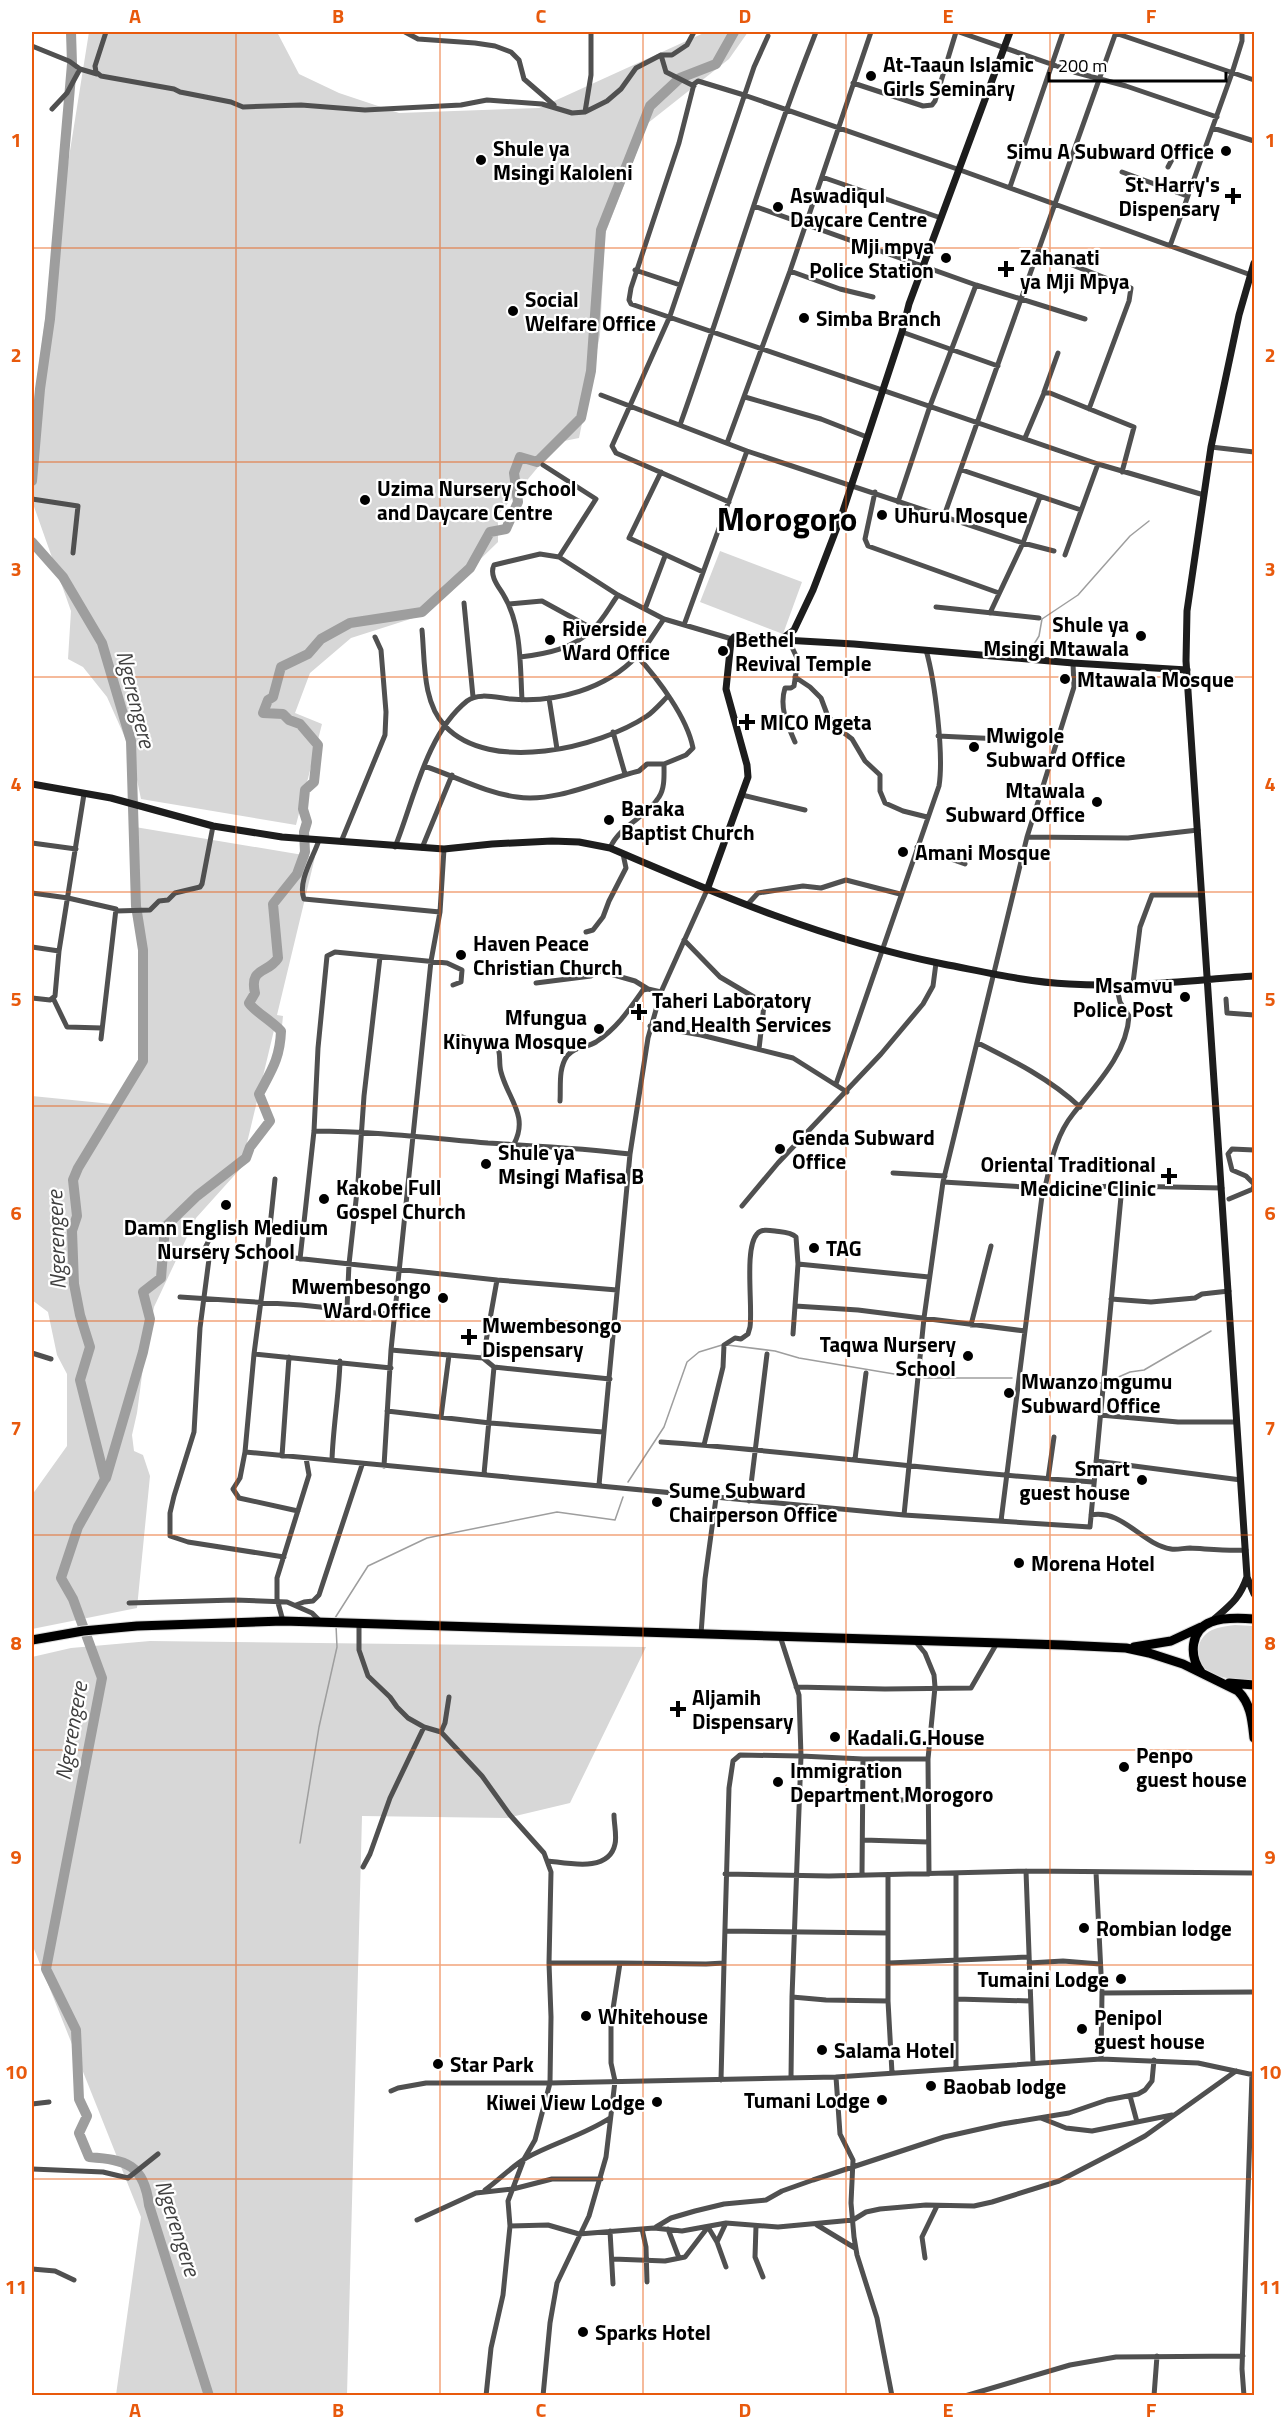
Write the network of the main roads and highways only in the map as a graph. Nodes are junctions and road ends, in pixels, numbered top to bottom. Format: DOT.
graph roads {
  1 [pos="1254,1619"];
  2 [pos="1209,1623"];
  3 [pos="32,1640"];
  4 [pos="1126,1648"];
  5 [pos="1203,1673"];
  6 [pos="1215,1679"];
  7 [pos="1254,1685"];
  8 [pos="1254,1738"];
  1 -- 2 [label="highway"];
  2 -- 4 [label="highway"];
  2 -- 5 [label="highway"];
  3 -- 4 [label="highway"];
  4 -- 5 [label="highway"];
  5 -- 6 [label="highway"];
  6 -- 7 [label="highway"];
  6 -- 8 [label="highway"];
}
